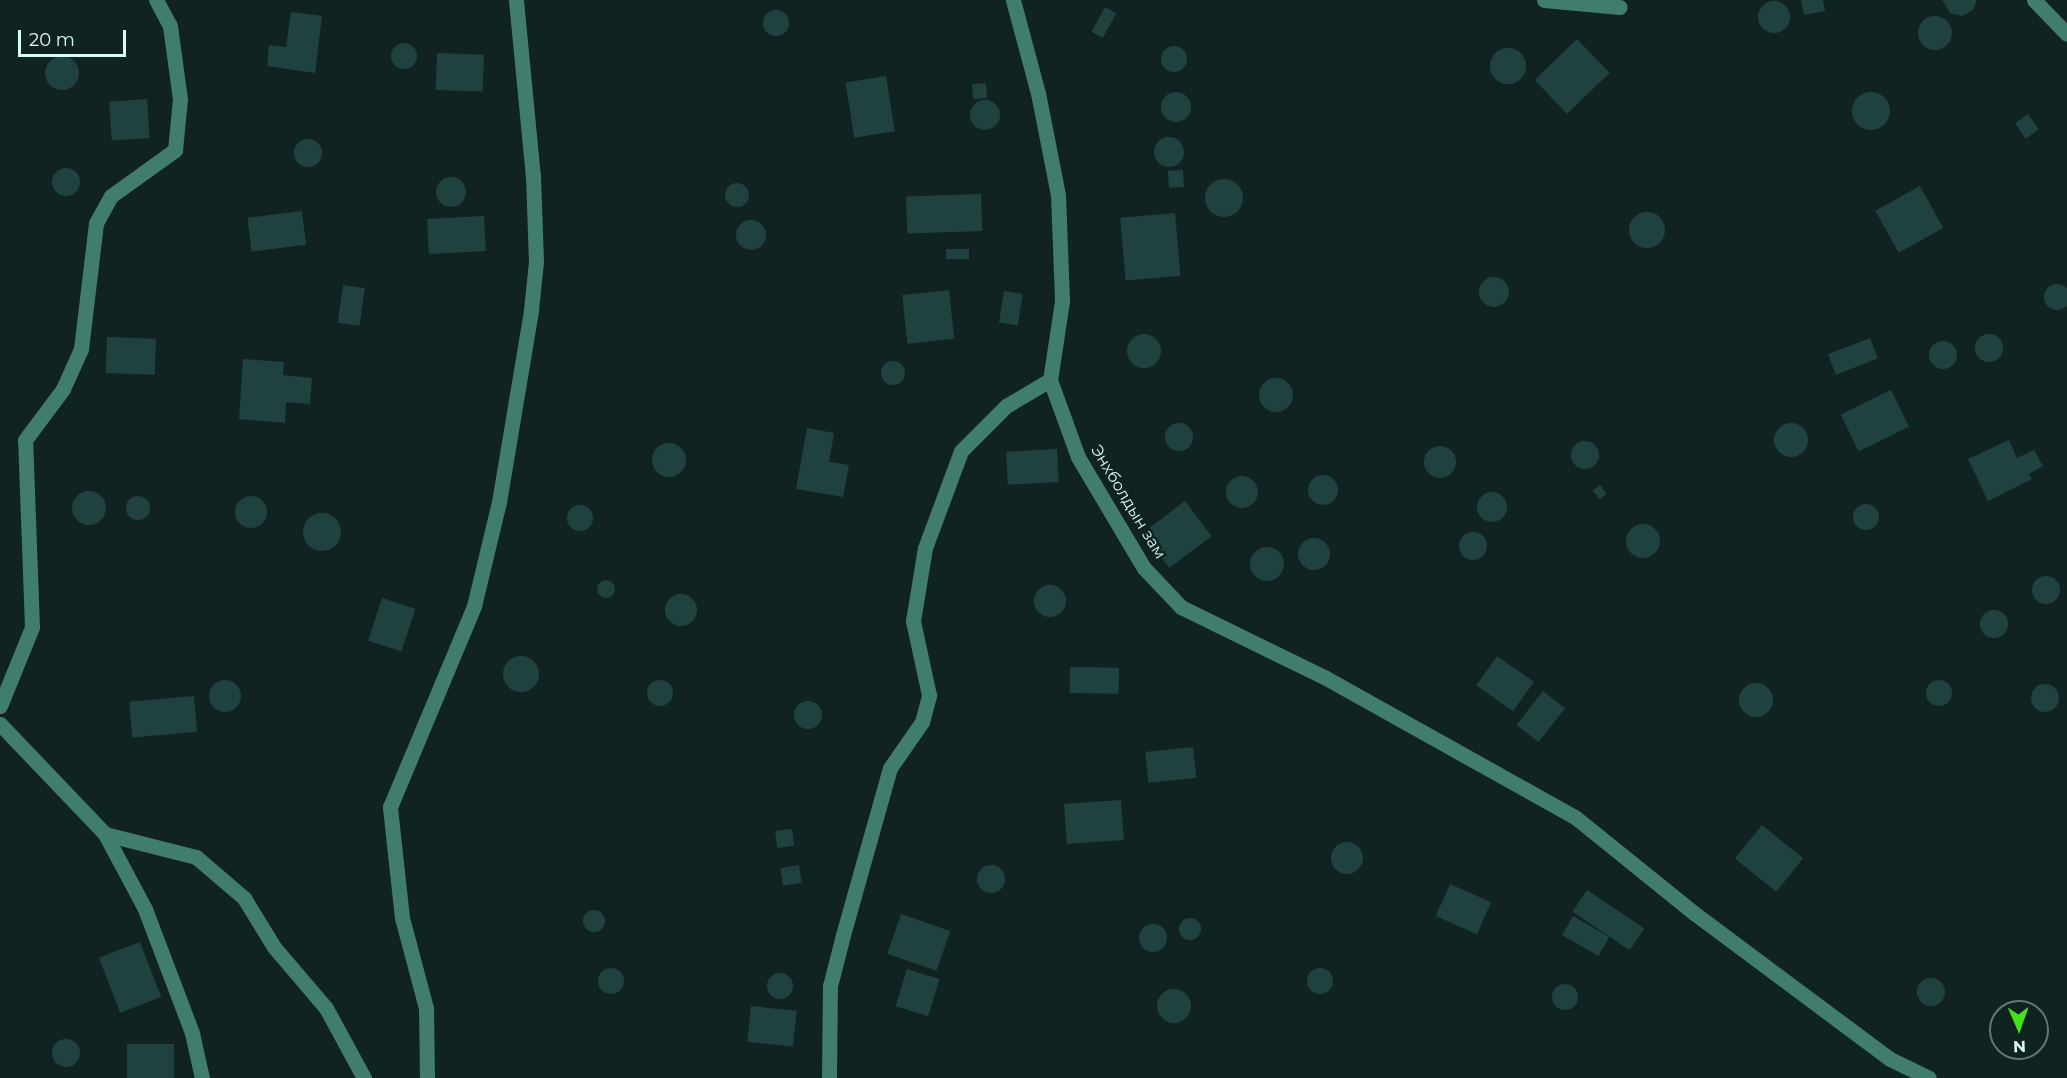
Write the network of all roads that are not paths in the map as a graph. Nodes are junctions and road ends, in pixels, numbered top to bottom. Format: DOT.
graph roads {
  1 [pos="156,0"];
  2 [pos="516,0"];
  3 [pos="1013,0"];
  4 [pos="1544,0"];
  5 [pos="2034,0"];
  6 [pos="1620,7"];
  7 [pos="2067,33"];
  8 [pos="1050,380"];
  9 [pos="0,706"];
  10 [pos="0,724"];
  11 [pos="105,834"];
  12 [pos="202,1078"];
  13 [pos="364,1078"];
  14 [pos="427,1078"];
  15 [pos="830,1078"];
  16 [pos="1929,1078"];
  1 -- 9 [label="street"];
  2 -- 14 [label="street"];
  3 -- 8 [label="street, Энхболдын зам"];
  4 -- 6 [label="street"];
  5 -- 7 [label="street"];
  8 -- 15 [label="street"];
  8 -- 16 [label="street, Энхболдын зам"];
  10 -- 11 [label="street"];
  11 -- 12 [label="street"];
  11 -- 13 [label="street"];
}
